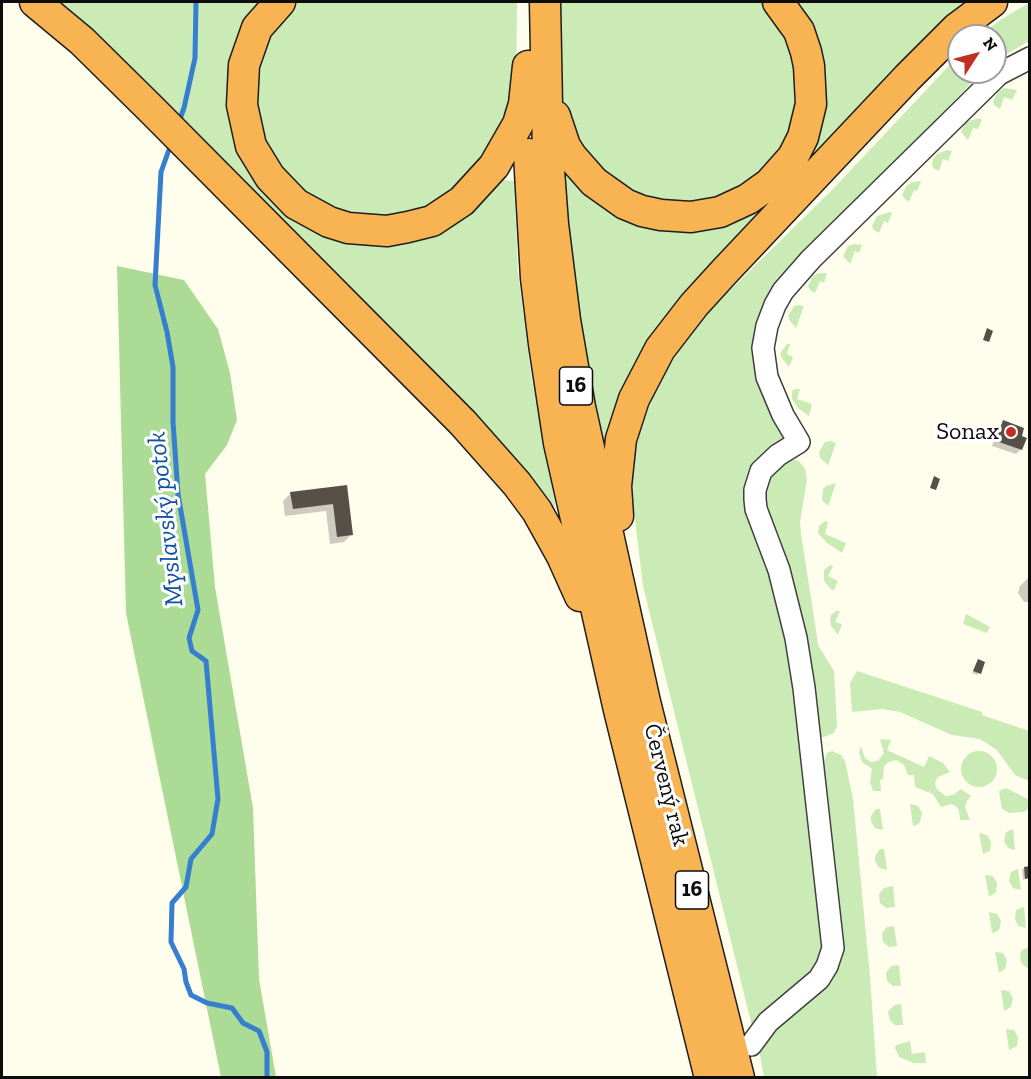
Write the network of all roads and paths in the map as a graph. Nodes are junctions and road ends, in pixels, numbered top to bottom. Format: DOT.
graph roads {
  1 [pos="35,2"];
  2 [pos="280,2"];
  3 [pos="528,2"];
  4 [pos="546,2"];
  5 [pos="778,2"];
  6 [pos="992,2"];
  7 [pos="1029,58"];
  8 [pos="537,65"];
  9 [pos="632,706"];
  10 [pos="752,1045"];
  11 [pos="710,1077"];
  12 [pos="741,1077"];
  1 -- 9 [label="highway"];
  2 -- 8 [label="highway"];
  3 -- 8 [label="highway, 16"];
  4 -- 8 [label="highway, 16"];
  5 -- 8 [label="highway"];
  6 -- 9 [label="highway"];
  7 -- 10 [label="street"];
  8 -- 9 [label="highway, 16"];
  9 -- 11 [label="highway, Červený rak / 16"];
  9 -- 12 [label="highway, Červený rak / 16"];
  10 -- 12 [label="highway"];
}
